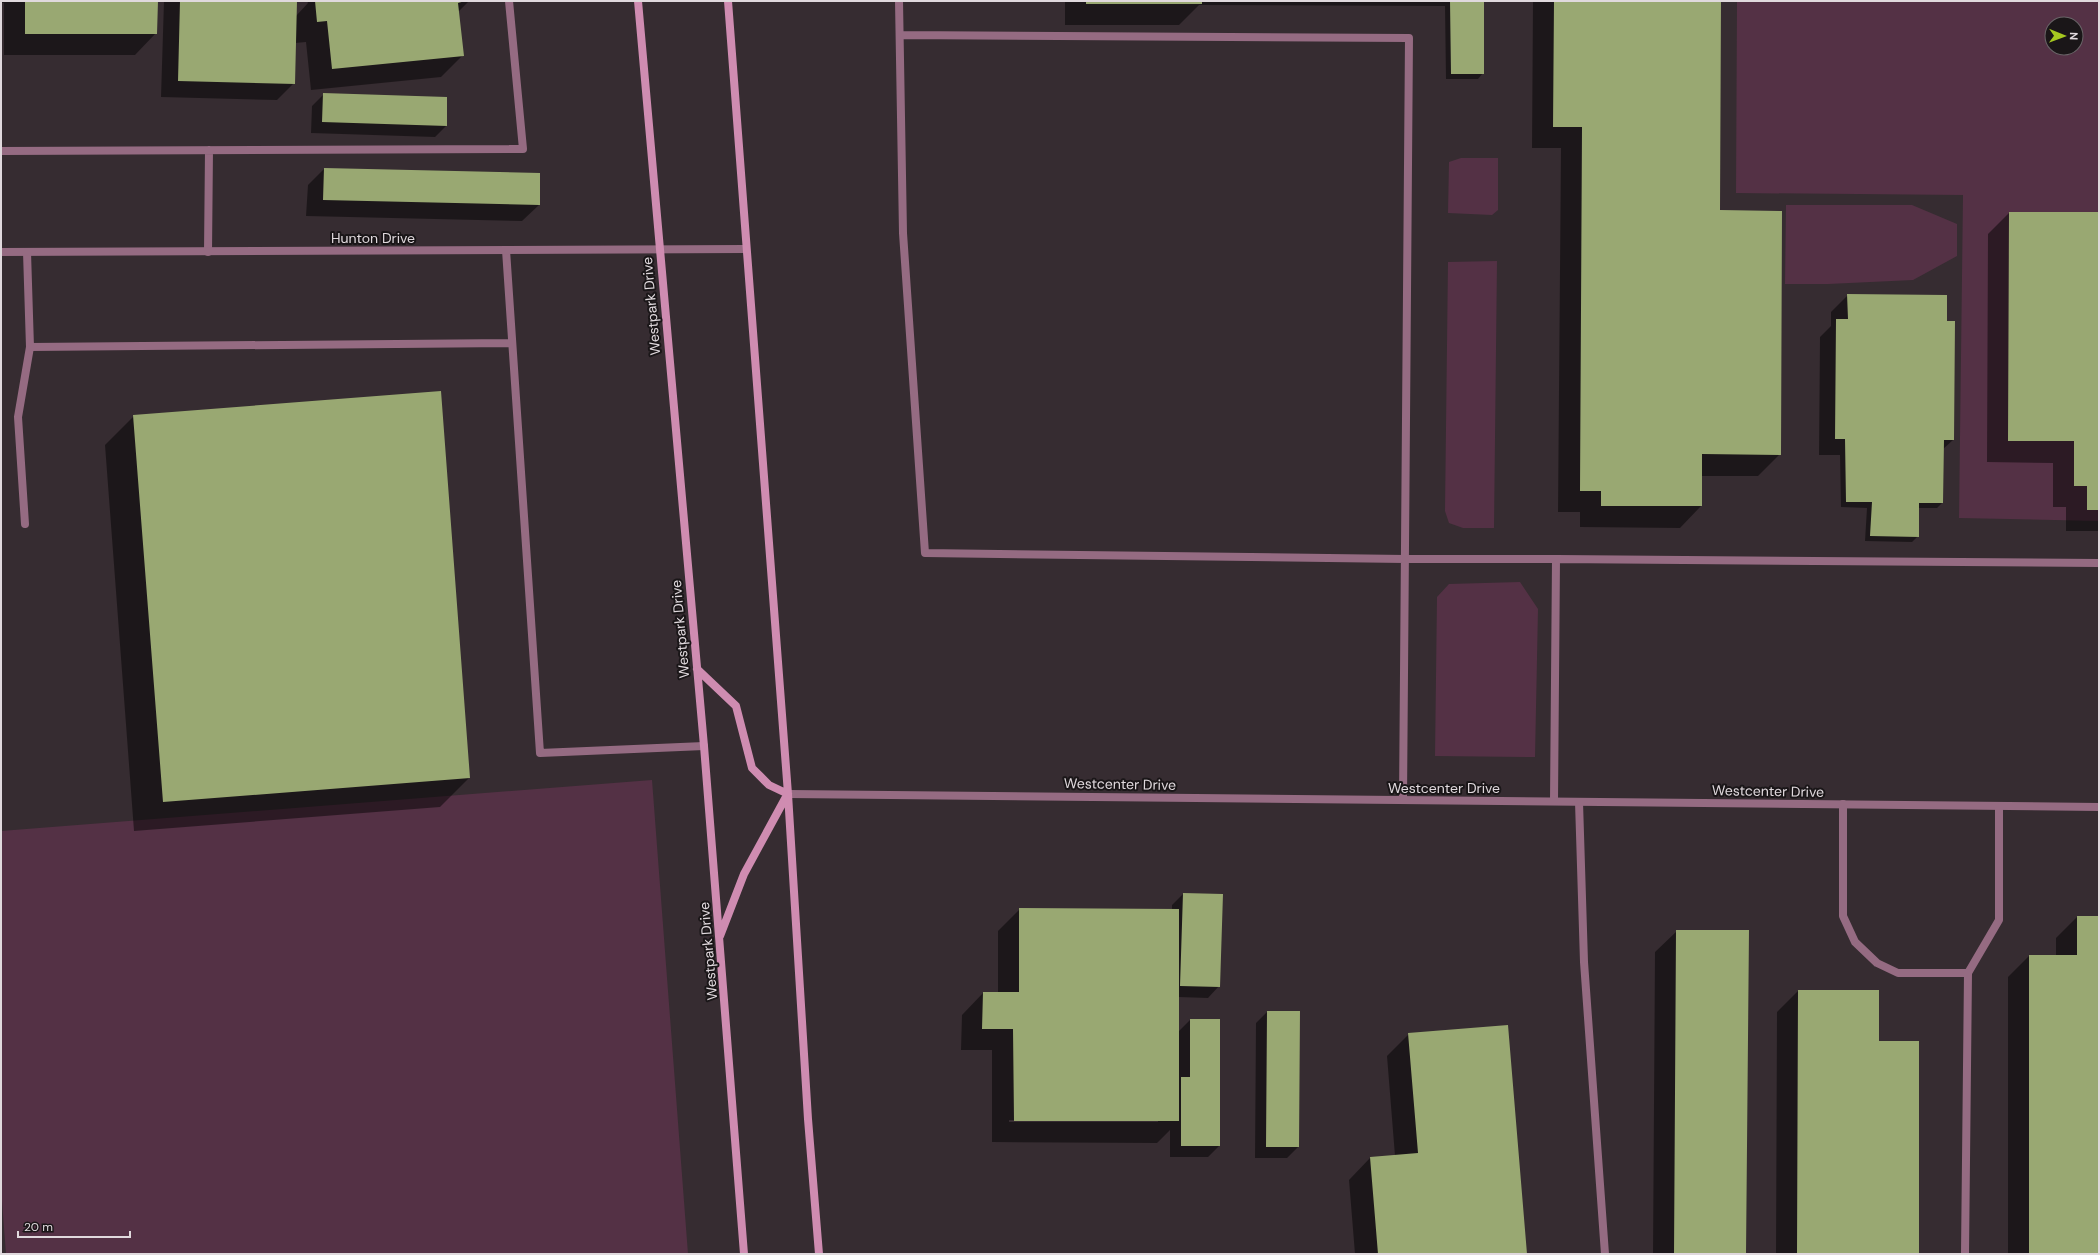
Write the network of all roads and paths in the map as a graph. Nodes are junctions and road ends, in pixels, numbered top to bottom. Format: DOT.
graph roads {
  1 [pos="509,1"];
  2 [pos="638,1"];
  3 [pos="728,1"];
  4 [pos="899,1"];
  5 [pos="900,35"];
  6 [pos="209,150"];
  7 [pos="1,151"];
  8 [pos="659,249"];
  9 [pos="745,249"];
  10 [pos="506,250"];
  11 [pos="1,252"];
  12 [pos="27,252"];
  13 [pos="208,252"];
  14 [pos="512,343"];
  15 [pos="30,347"];
  16 [pos="25,524"];
  17 [pos="1404,559"];
  18 [pos="1556,559"];
  19 [pos="2099,564"];
  20 [pos="697,669"];
  21 [pos="704,746"];
  22 [pos="788,794"];
  23 [pos="1403,800"];
  24 [pos="1554,801"];
  25 [pos="1579,802"];
  26 [pos="1843,804"];
  27 [pos="1999,806"];
  28 [pos="2099,807"];
  29 [pos="720,939"];
  30 [pos="1968,973"];
  31 [pos="744,1254"];
  32 [pos="819,1254"];
  33 [pos="1605,1254"];
  34 [pos="1965,1254"];
  1 -- 6 [label="street"];
  2 -- 8 [label="main road, Westpark Drive"];
  3 -- 9 [label="main road"];
  4 -- 5 [label="street"];
  5 -- 17 [label="street"];
  5 -- 17 [label="street"];
  6 -- 7 [label="street"];
  6 -- 13 [label="street"];
  8 -- 9 [label="street, Hunton Drive"];
  8 -- 10 [label="street, Hunton Drive"];
  8 -- 20 [label="main road, Westpark Drive"];
  9 -- 22 [label="main road"];
  10 -- 13 [label="street, Hunton Drive"];
  10 -- 14 [label="street"];
  11 -- 12 [label="street, Hunton Drive"];
  12 -- 13 [label="street, Hunton Drive"];
  12 -- 15 [label="street"];
  14 -- 15 [label="street"];
  14 -- 21 [label="street"];
  15 -- 16 [label="street"];
  17 -- 18 [label="street"];
  17 -- 23 [label="street"];
  18 -- 19 [label="street"];
  18 -- 24 [label="street"];
  20 -- 21 [label="main road, Westpark Drive"];
  20 -- 22 [label="main road"];
  21 -- 29 [label="main road, Westpark Drive"];
  22 -- 23 [label="street, Westcenter Drive"];
  22 -- 29 [label="main road"];
  22 -- 32 [label="main road"];
  23 -- 24 [label="street, Westcenter Drive"];
  24 -- 25 [label="street, Westcenter Drive"];
  25 -- 26 [label="street, Westcenter Drive"];
  25 -- 33 [label="street"];
  26 -- 27 [label="street, Westcenter Drive"];
  26 -- 30 [label="street"];
  27 -- 28 [label="street, Westcenter Drive"];
  27 -- 30 [label="street"];
  29 -- 31 [label="main road, Westpark Drive"];
  30 -- 34 [label="street"];
}
